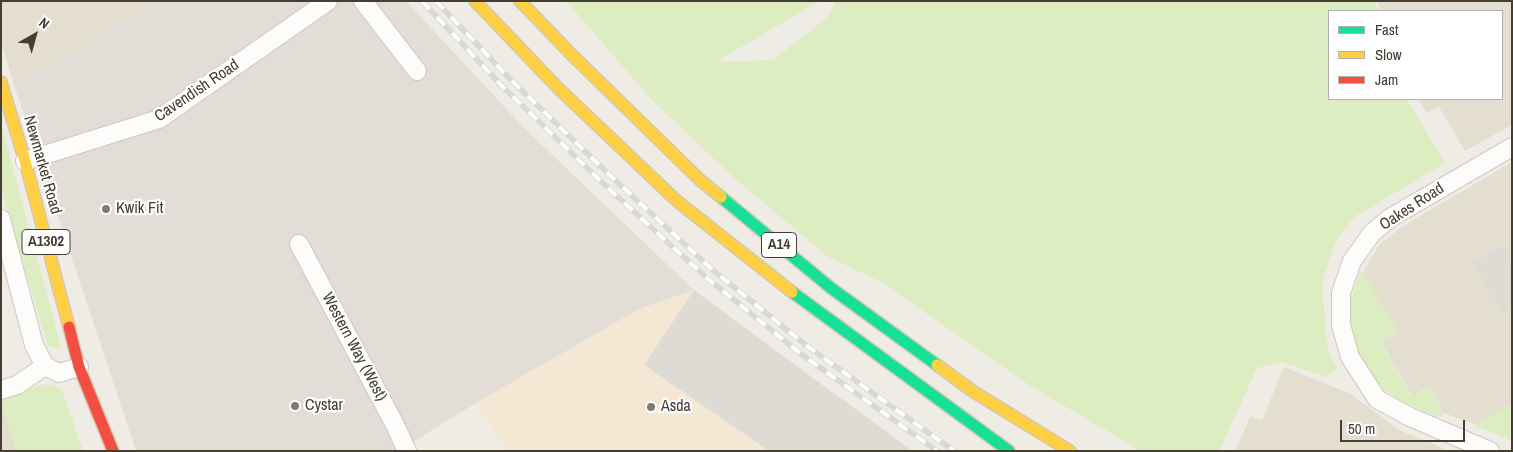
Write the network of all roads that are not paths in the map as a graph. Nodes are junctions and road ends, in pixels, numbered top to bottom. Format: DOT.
graph roads {
  1 [pos="328,1"];
  2 [pos="363,1"];
  3 [pos="475,1"];
  4 [pos="520,1"];
  5 [pos="417,71"];
  6 [pos="1,82"];
  7 [pos="1512,147"];
  8 [pos="25,161"];
  9 [pos="1,219"];
  10 [pos="299,244"];
  11 [pos="45,366"];
  12 [pos="79,367"];
  13 [pos="1,390"];
  14 [pos="92,401"];
  15 [pos="103,451"];
  16 [pos="113,451"];
  17 [pos="407,451"];
  18 [pos="1009,451"];
  19 [pos="1070,451"];
  20 [pos="1490,451"];
  1 -- 8 [label="street, Cavendish Road"];
  2 -- 5 [label="street"];
  3 -- 18 [label="main road, A14"];
  4 -- 19 [label="main road, A14"];
  6 -- 8 [label="main road, Newmarket Road / A1302"];
  7 -- 20 [label="street, Oakes Road"];
  8 -- 12 [label="main road, Newmarket Road / A1302"];
  9 -- 11 [label="street"];
  10 -- 17 [label="street, Western Way (West)"];
  11 -- 12 [label="street"];
  11 -- 13 [label="street"];
  12 -- 14 [label="main road, Newmarket Road / A1302"];
  14 -- 15 [label="main road, Newmarket Road / A1302"];
  14 -- 16 [label="main road, Newmarket Road / A1302"];
}
